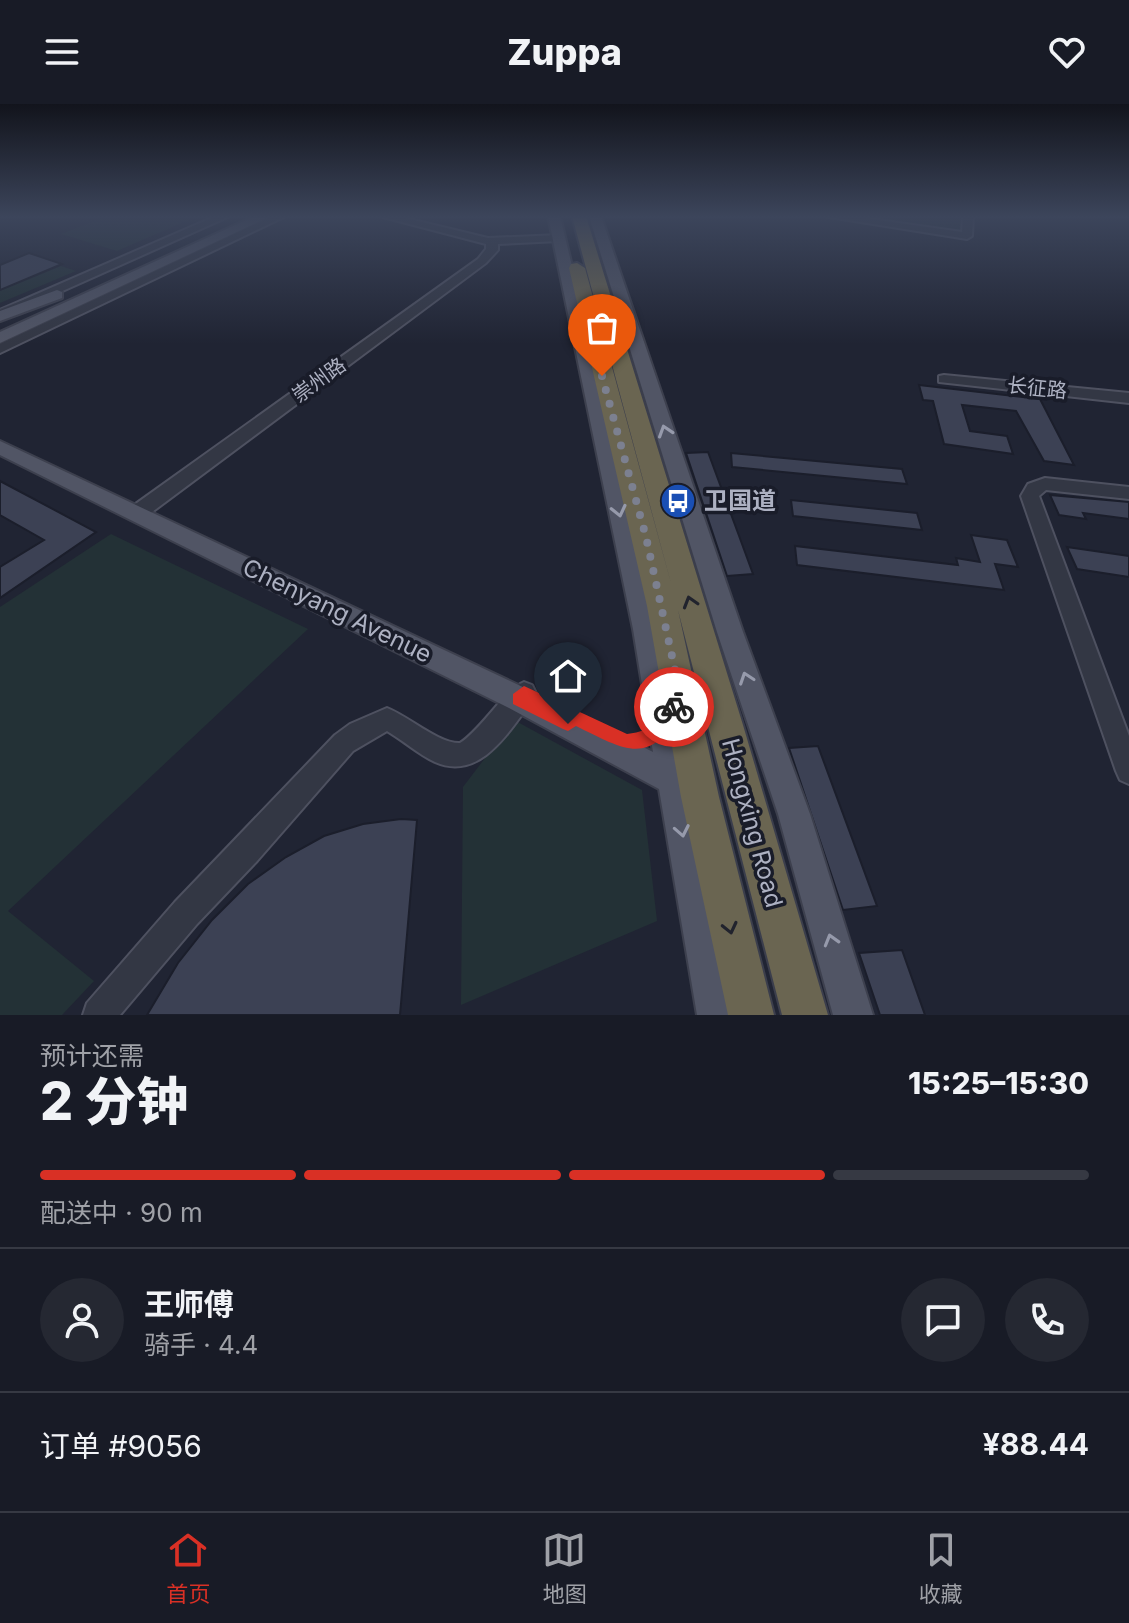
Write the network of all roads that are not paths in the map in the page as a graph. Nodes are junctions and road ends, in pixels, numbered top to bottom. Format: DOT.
graph roads {
  1 [pos="129,259"];
  2 [pos="146,259"];
  3 [pos="174,259"];
  4 [pos="191,259"];
  5 [pos="484,259"];
  6 [pos="570,259"];
  7 [pos="571,259"];
  8 [pos="591,259"];
  9 [pos="607,259"];
  10 [pos="86,285"];
  11 [pos="102,292"];
  12 [pos="0,316"];
  13 [pos="0,325"];
  14 [pos="29,335"];
  15 [pos="0,338"];
  16 [pos="0,349"];
  17 [pos="944,379"];
  18 [pos="1129,398"];
  19 [pos="1,446"];
  20 [pos="1129,493"];
  21 [pos="140,511"];
  22 [pos="680,693"];
  23 [pos="522,696"];
  24 [pos="743,723"];
  25 [pos="663,727"];
  26 [pos="1129,771"];
  27 [pos="686,787"];
  28 [pos="99,1015"];
  29 [pos="717,1015"];
  30 [pos="751,1015"];
  31 [pos="805,1015"];
  32 [pos="853,1015"];
  1 -- 12 [label="street"];
  2 -- 10 [label="main road"];
  3 -- 11 [label="main road"];
  4 -- 14 [label="street"];
  5 -- 21 [label="street, 崇州路"];
  6 -- 25 [label="main road, one-way"];
  7 -- 22 [label="highway, Hongxing Road"];
  24 -- 8 [label="highway, Hongxing Road, one-way"];
  24 -- 9 [label="main road, one-way"];
  10 -- 12 [label="main road"];
  10 -- 13 [label="main road"];
  11 -- 14 [label="street"];
  11 -- 15 [label="main road"];
  14 -- 16 [label="street"];
  17 -- 18 [label="street, 长征路"];
  19 -- 21 [label="main road, Chenyang Avenue"];
  20 -- 26 [label="street"];
  21 -- 23 [label="main road, Chenyang Avenue"];
  22 -- 25 [label="highway"];
  22 -- 27 [label="highway, Hongxing Road"];
  23 -- 25 [label="main road, Chenyang Avenue"];
  23 -- 27 [label="main road, Chenyang Avenue"];
  23 -- 28 [label="street"];
  24 -- 31 [label="highway, Hongxing Road"];
  32 -- 24 [label="main road, one-way"];
  25 -- 27 [label="main road"];
  27 -- 29 [label="main road, one-way"];
  27 -- 30 [label="highway, Hongxing Road, one-way"];
}
